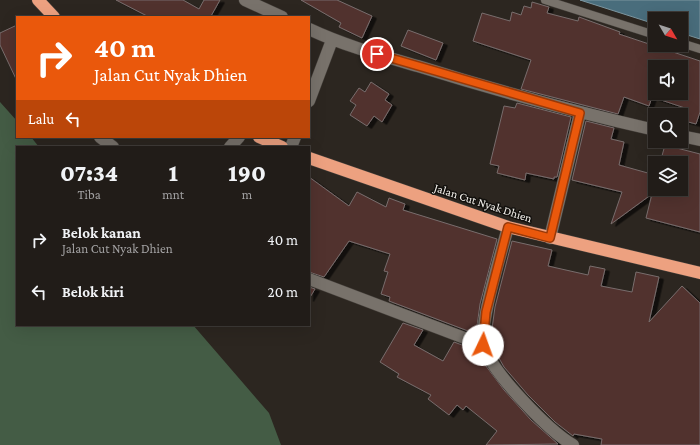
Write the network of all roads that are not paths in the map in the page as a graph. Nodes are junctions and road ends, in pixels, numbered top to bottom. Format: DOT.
graph roads {
  1 [pos="38,0"];
  2 [pos="246,0"];
  3 [pos="545,0"];
  4 [pos="53,16"];
  5 [pos="280,16"];
  6 [pos="310,29"];
  7 [pos="648,33"];
  8 [pos="332,40"];
  9 [pos="688,45"];
  10 [pos="700,49"];
  11 [pos="310,98"];
  12 [pos="580,113"];
  13 [pos="648,128"];
  14 [pos="688,137"];
  15 [pos="101,138"];
  16 [pos="238,138"];
  17 [pos="261,138"];
  18 [pos="700,140"];
  19 [pos="111,146"];
  20 [pos="231,146"];
  21 [pos="280,146"];
  22 [pos="310,158"];
  23 [pos="508,227"];
  24 [pos="550,238"];
  25 [pos="700,273"];
  26 [pos="310,279"];
  27 [pos="483,345"];
  28 [pos="573,445"];
  1 -- 4 [label="highway"];
  2 -- 5 [label="street"];
  3 -- 7 [label="lane"];
  6 -- 8 [label="street"];
  8 -- 11 [label="street"];
  8 -- 12 [label="street"];
  9 -- 10 [label="lane"];
  12 -- 13 [label="street"];
  12 -- 24 [label="street"];
  14 -- 18 [label="street"];
  15 -- 19 [label="street"];
  16 -- 20 [label="street"];
  17 -- 21 [label="highway"];
  22 -- 23 [label="highway, Jalan Cut Nyak Dhien"];
  23 -- 24 [label="highway, Jalan Cut Nyak Dhien"];
  23 -- 27 [label="street"];
  24 -- 25 [label="highway, Jalan Cut Nyak Dhien"];
  26 -- 27 [label="street"];
  27 -- 28 [label="street"];
}
